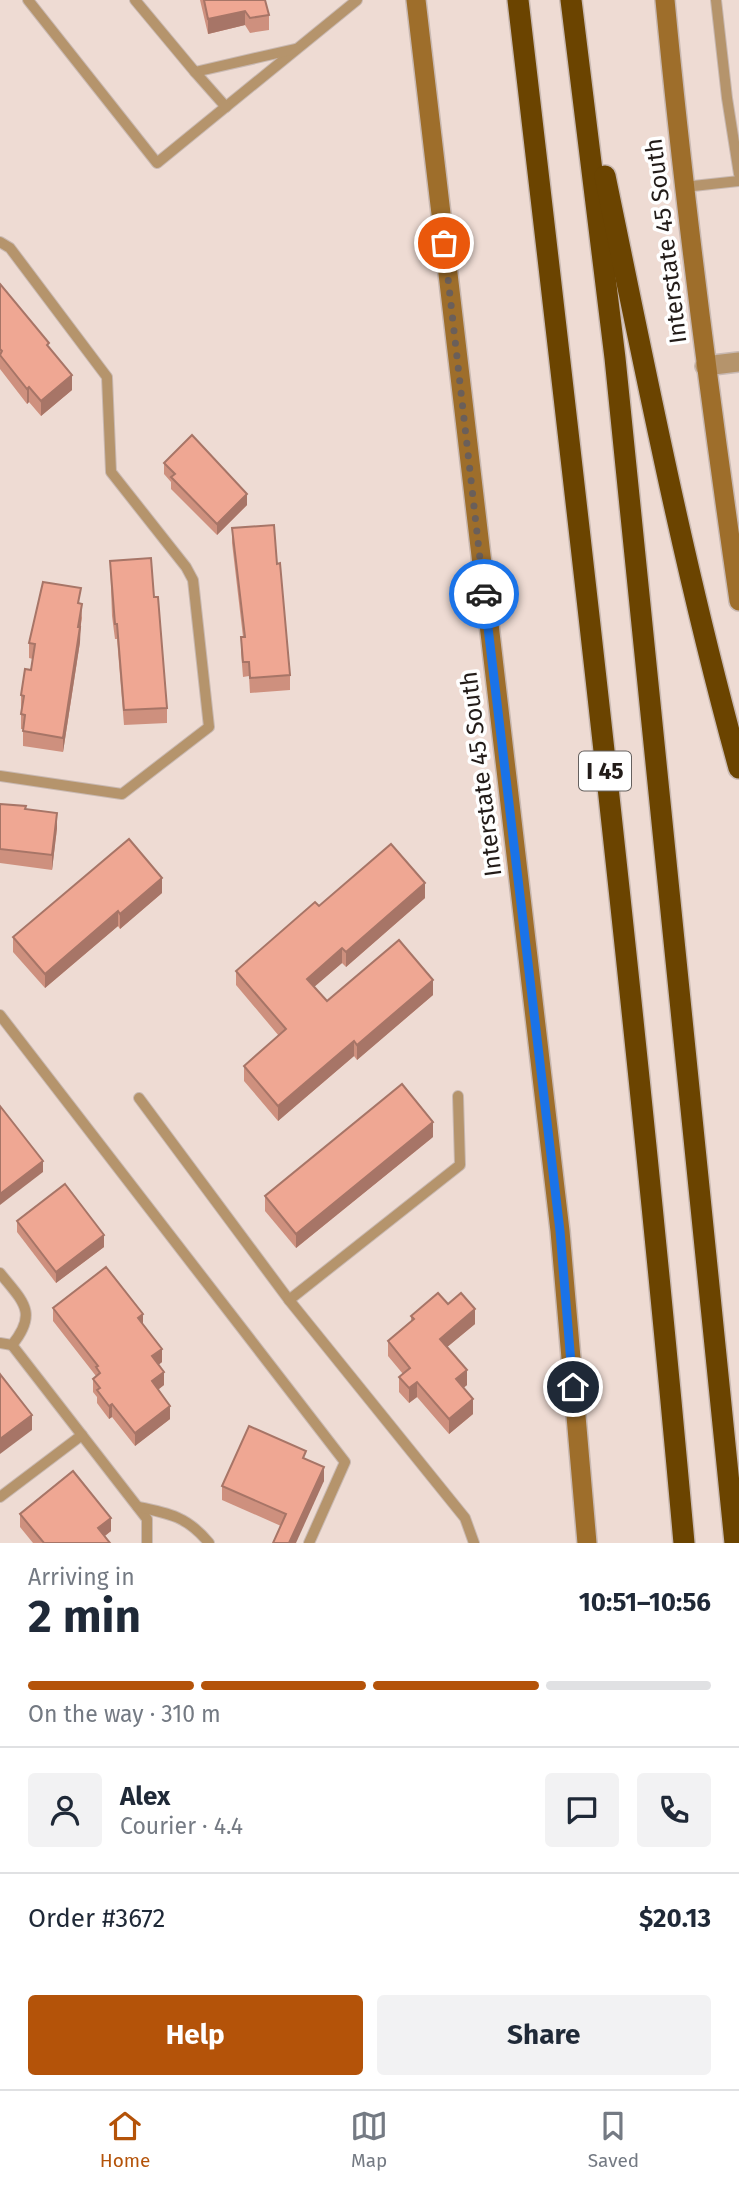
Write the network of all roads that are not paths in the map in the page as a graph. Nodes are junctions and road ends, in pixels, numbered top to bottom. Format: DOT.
graph roads {
  1 [pos="28,0"];
  2 [pos="135,0"];
  3 [pos="416,0"];
  4 [pos="518,0"];
  5 [pos="571,0"];
  6 [pos="581,0"];
  7 [pos="665,0"];
  8 [pos="716,0"];
  9 [pos="354,1"];
  10 [pos="299,48"];
  11 [pos="195,72"];
  12 [pos="226,107"];
  13 [pos="739,174"];
  14 [pos="739,181"];
  15 [pos="684,187"];
  16 [pos="0,242"];
  17 [pos="739,362"];
  18 [pos="705,366"];
  19 [pos="739,601"];
  20 [pos="739,768"];
  21 [pos="0,776"];
  22 [pos="0,1015"];
  23 [pos="458,1096"];
  24 [pos="139,1098"];
  25 [pos="0,1273"];
  26 [pos="289,1300"];
  27 [pos="0,1343"];
  28 [pos="12,1345"];
  29 [pos="82,1435"];
  30 [pos="0,1497"];
  31 [pos="138,1507"];
  32 [pos="147,1543"];
  33 [pos="208,1543"];
  34 [pos="309,1543"];
  35 [pos="474,1543"];
  36 [pos="587,1543"];
  37 [pos="684,1543"];
  38 [pos="735,1543"];
  1 -- 12 [label="lane"];
  2 -- 11 [label="lane"];
  3 -- 36 [label="main road, Interstate 45 South"];
  4 -- 37 [label="highway, I 45"];
  5 -- 38 [label="highway, I 45"];
  6 -- 20 [label="highway"];
  7 -- 15 [label="main road, Interstate 45 South"];
  8 -- 13 [label="lane"];
  9 -- 10 [label="lane"];
  10 -- 11 [label="lane"];
  10 -- 12 [label="lane"];
  11 -- 12 [label="lane"];
  14 -- 15 [label="lane"];
  15 -- 18 [label="main road, Interstate 45 South"];
  16 -- 21 [label="lane"];
  17 -- 18 [label="street"];
  18 -- 19 [label="main road, Interstate 45 South"];
  22 -- 34 [label="lane"];
  23 -- 26 [label="lane"];
  24 -- 26 [label="lane"];
  25 -- 28 [label="lane"];
  26 -- 35 [label="lane"];
  27 -- 28 [label="lane"];
  28 -- 29 [label="lane"];
  29 -- 30 [label="lane"];
  29 -- 31 [label="lane"];
  31 -- 32 [label="lane"];
  31 -- 33 [label="lane"];
}
